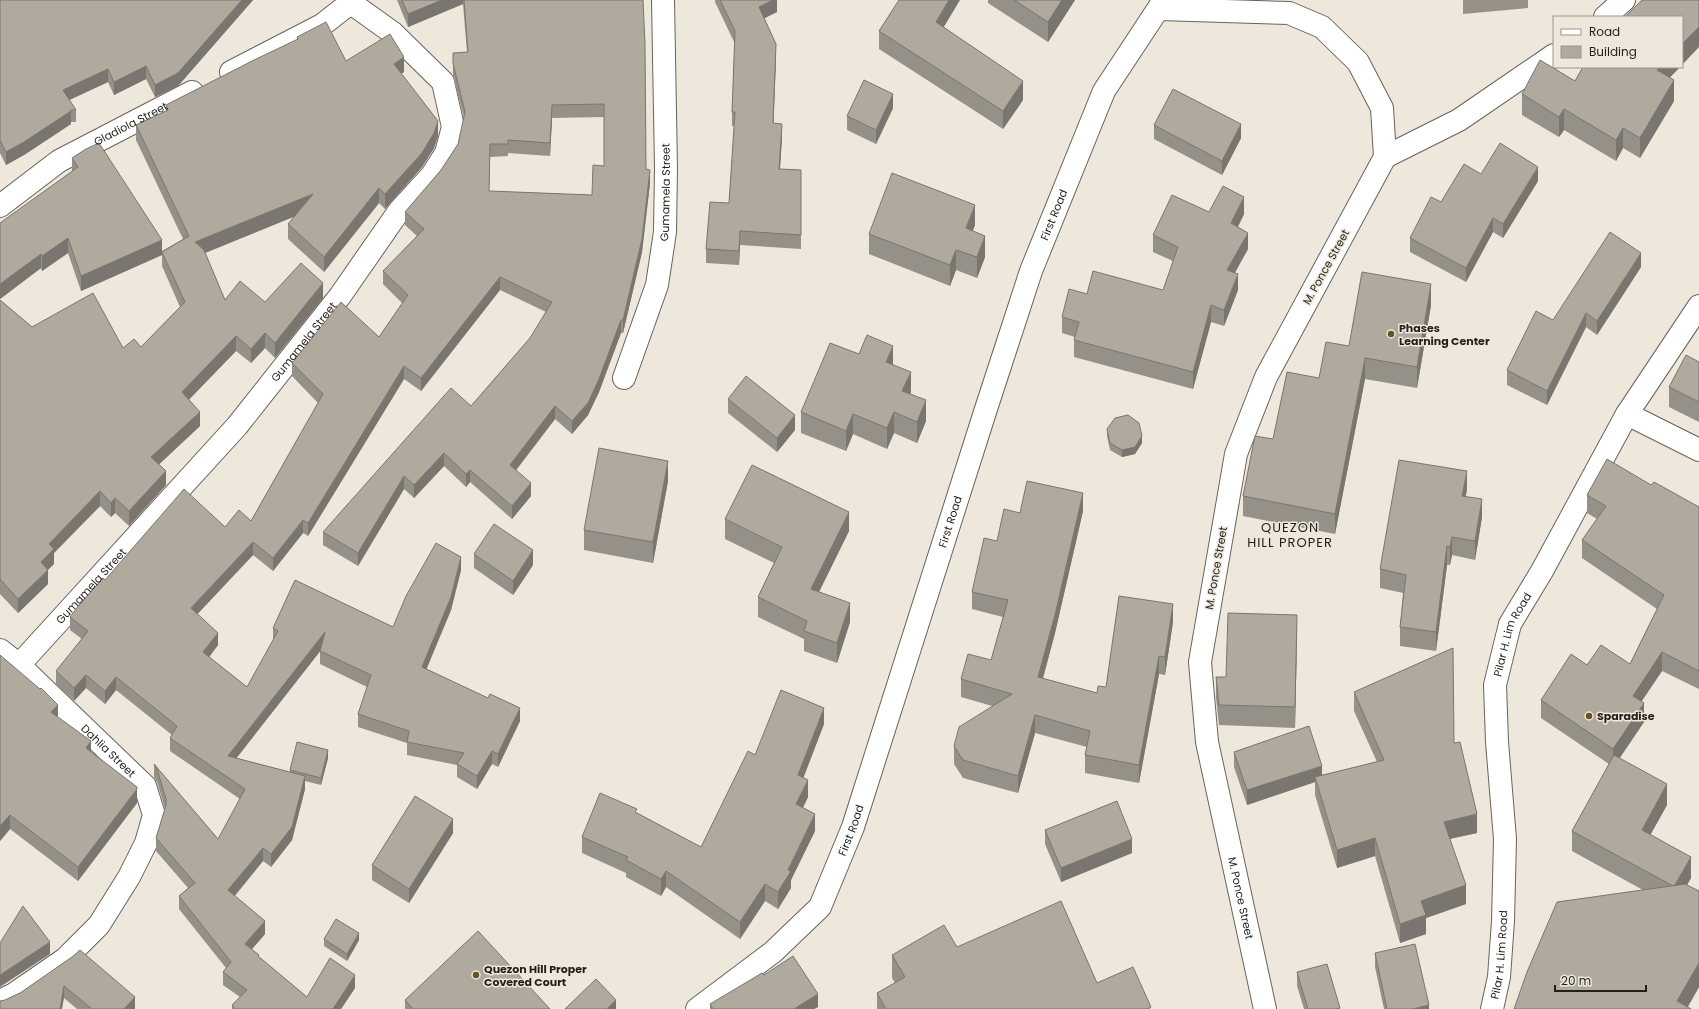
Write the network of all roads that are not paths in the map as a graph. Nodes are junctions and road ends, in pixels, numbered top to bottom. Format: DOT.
graph roads {
  1 [pos="662,0"];
  2 [pos="1624,0"];
  3 [pos="352,2"];
  4 [pos="1161,4"];
  5 [pos="1606,16"];
  6 [pos="1553,57"];
  7 [pos="1385,157"];
  8 [pos="0,206"];
  9 [pos="1699,306"];
  10 [pos="624,378"];
  11 [pos="1627,414"];
  12 [pos="1699,450"];
  13 [pos="0,650"];
  14 [pos="19,665"];
  15 [pos="0,1001"];
  16 [pos="697,1009"];
  17 [pos="1265,1009"];
  18 [pos="1492,1009"];
  1 -- 10 [label="street, Gumamela Street"];
  2 -- 5 [label="street"];
  3 -- 8 [label="street, Gladiola Street"];
  3 -- 14 [label="street, Gumamela Street"];
  4 -- 7 [label="street"];
  4 -- 16 [label="street, First Road"];
  6 -- 7 [label="street"];
  7 -- 17 [label="street, M. Ponce Street"];
  9 -- 11 [label="street, Pilar H. Lim Road"];
  11 -- 12 [label="street"];
  11 -- 18 [label="street, Pilar H. Lim Road"];
  13 -- 14 [label="street, Dahlia Street"];
  14 -- 15 [label="street, Dahlia Street"];
}
